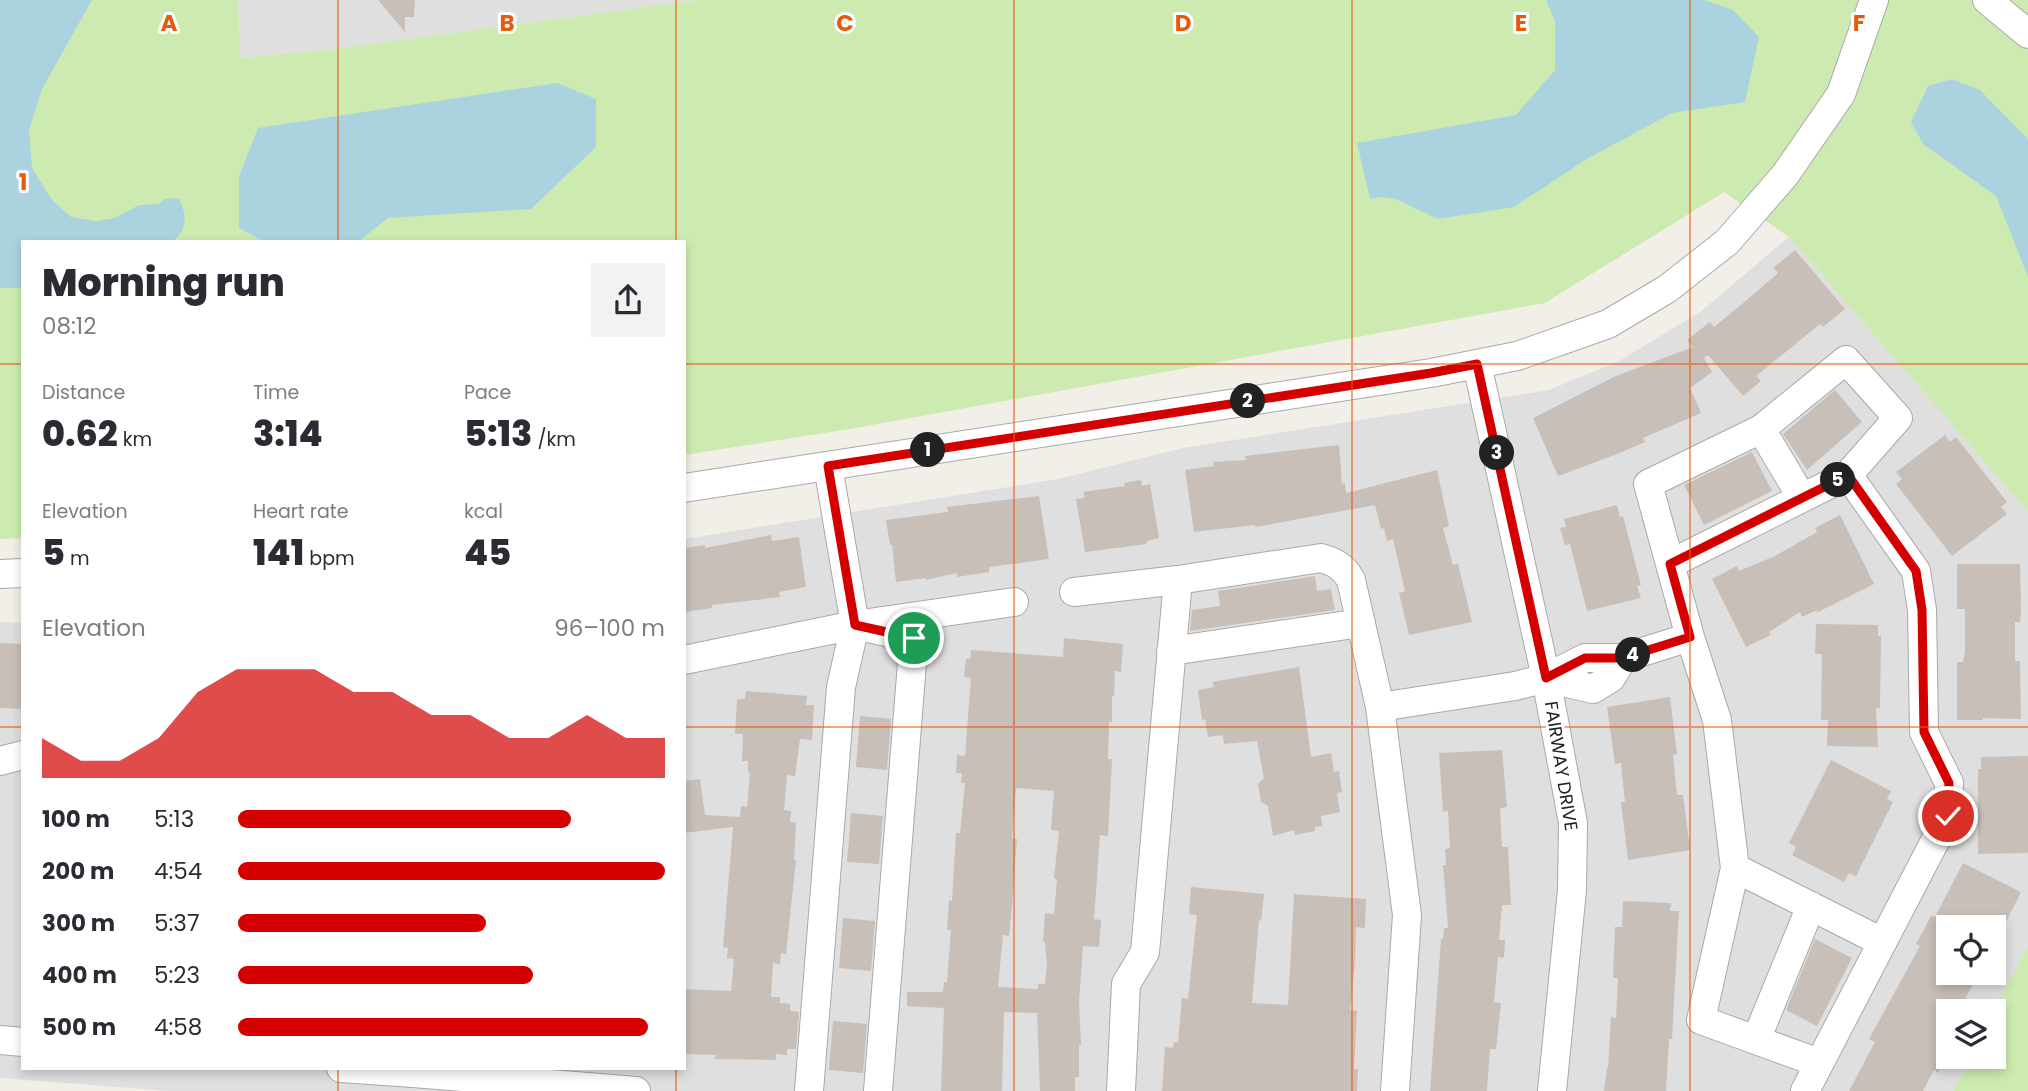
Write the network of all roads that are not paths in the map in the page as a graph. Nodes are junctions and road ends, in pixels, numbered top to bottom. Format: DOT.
graph roads {
  1 [pos="1874,0"];
  2 [pos="1987,0"];
  3 [pos="2026,30"];
  4 [pos="1477,364"];
  5 [pos="1761,429"];
  6 [pos="828,466"];
  7 [pos="1848,475"];
  8 [pos="686,488"];
  9 [pos="1802,498"];
  10 [pos="1670,564"];
  11 [pos="21,573"];
  12 [pos="0,574"];
  13 [pos="1178,580"];
  14 [pos="1074,592"];
  15 [pos="1014,602"];
  16 [pos="1361,623"];
  17 [pos="855,625"];
  18 [pos="1690,637"];
  19 [pos="1171,651"];
  20 [pos="686,660"];
  21 [pos="1546,678"];
  22 [pos="1380,707"];
  23 [pos="21,756"];
  24 [pos="0,761"];
  25 [pos="1735,868"];
  26 [pos="1811,906"];
  27 [pos="1882,942"];
  28 [pos="0,1040"];
  29 [pos="1756,1040"];
  30 [pos="21,1042"];
  31 [pos="1819,1063"];
  32 [pos="413,1070"];
  33 [pos="489,1073"];
  34 [pos="636,1091"];
  35 [pos="809,1091"];
  36 [pos="878,1091"];
  37 [pos="1121,1091"];
  38 [pos="1395,1091"];
  39 [pos="1552,1091"];
  40 [pos="1805,1091"];
  1 -- 4 [label="street"];
  2 -- 3 [label="street"];
  4 -- 6 [label="street"];
  4 -- 21 [label="street, FAIRWAY DRIVE"];
  5 -- 7 [label="street"];
  5 -- 9 [label="street"];
  5 -- 10 [label="street"];
  6 -- 8 [label="street"];
  6 -- 17 [label="street"];
  7 -- 9 [label="street"];
  7 -- 27 [label="street"];
  9 -- 10 [label="street"];
  10 -- 18 [label="street"];
  11 -- 12 [label="street"];
  13 -- 14 [label="street"];
  13 -- 16 [label="street"];
  13 -- 19 [label="street"];
  15 -- 17 [label="street"];
  16 -- 19 [label="street"];
  16 -- 22 [label="street"];
  17 -- 20 [label="street"];
  17 -- 35 [label="street"];
  17 -- 36 [label="street"];
  18 -- 21 [label="street"];
  18 -- 25 [label="street"];
  19 -- 37 [label="street"];
  21 -- 22 [label="street"];
  21 -- 39 [label="street, FAIRWAY DRIVE"];
  22 -- 38 [label="street"];
  23 -- 24 [label="street"];
  25 -- 26 [label="street"];
  25 -- 29 [label="street"];
  26 -- 27 [label="street"];
  26 -- 29 [label="street"];
  27 -- 31 [label="street"];
  28 -- 30 [label="street"];
  29 -- 31 [label="street"];
  31 -- 40 [label="street"];
  32 -- 33 [label="street"];
  33 -- 34 [label="street"];
}
